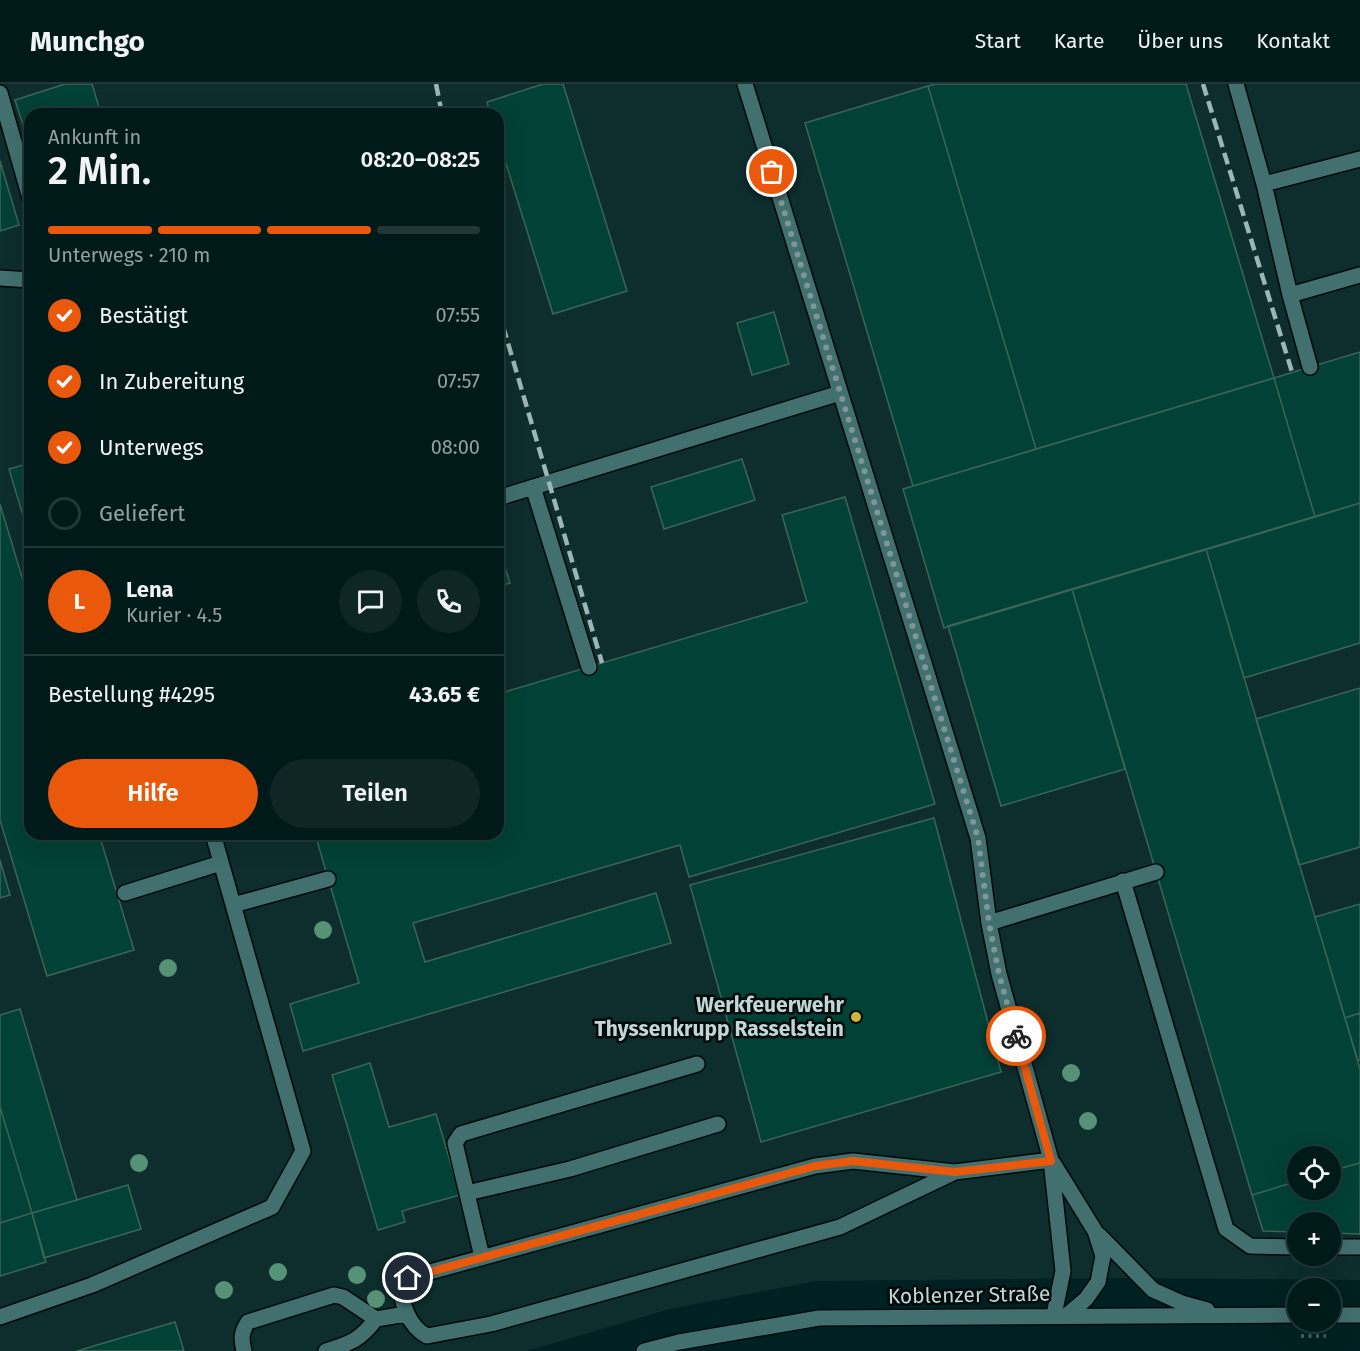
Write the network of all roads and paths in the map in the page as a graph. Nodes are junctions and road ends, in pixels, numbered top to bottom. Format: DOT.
graph roads {
  1 [pos="745,84"];
  2 [pos="1236,84"];
  3 [pos="0,93"];
  4 [pos="1360,159"];
  5 [pos="24,177"];
  6 [pos="1264,184"];
  7 [pos="1360,275"];
  8 [pos="0,278"];
  9 [pos="24,280"];
  10 [pos="1290,295"];
  11 [pos="1310,367"];
  12 [pos="840,393"];
  13 [pos="533,487"];
  14 [pos="504,496"];
  15 [pos="589,667"];
  16 [pos="215,840"];
  17 [pos="221,862"];
  18 [pos="1156,873"];
  19 [pos="328,879"];
  20 [pos="1123,881"];
  21 [pos="125,893"];
  22 [pos="233,905"];
  23 [pos="989,923"];
  24 [pos="697,1064"];
  25 [pos="718,1124"];
  26 [pos="1051,1161"];
  27 [pos="955,1172"];
  28 [pos="467,1193"];
  29 [pos="1095,1231"];
  30 [pos="1287,1247"];
  31 [pos="1341,1247"];
  32 [pos="1360,1247"];
  33 [pos="482,1257"];
  34 [pos="406,1314"];
  35 [pos="1227,1315"];
  36 [pos="1287,1315"];
  37 [pos="1341,1315"];
  38 [pos="1360,1315"];
  39 [pos="1060,1316"];
  40 [pos="0,1317"];
  41 [pos="376,1319"];
  42 [pos="244,1351"];
  43 [pos="326,1351"];
  44 [pos="644,1351"];
  1 -- 12 [label="street"];
  2 -- 6 [label="street"];
  3 -- 5 [label="street"];
  4 -- 6 [label="street"];
  6 -- 10 [label="street"];
  7 -- 10 [label="street"];
  8 -- 9 [label="street"];
  10 -- 11 [label="street"];
  12 -- 13 [label="street"];
  12 -- 23 [label="street"];
  13 -- 14 [label="street"];
  13 -- 15 [label="street"];
  16 -- 17 [label="street"];
  17 -- 21 [label="street"];
  17 -- 22 [label="street"];
  18 -- 20 [label="street"];
  19 -- 22 [label="street"];
  20 -- 23 [label="street"];
  20 -- 30 [label="street"];
  22 -- 40 [label="street"];
  23 -- 26 [label="street"];
  24 -- 28 [label="street"];
  25 -- 28 [label="street"];
  26 -- 27 [label="street"];
  26 -- 29 [label="street"];
  26 -- 39 [label="street"];
  27 -- 33 [label="street"];
  27 -- 34 [label="street"];
  28 -- 33 [label="street"];
  29 -- 35 [label="street"];
  29 -- 39 [label="street"];
  31 -- 32 [label="street"];
  33 -- 34 [label="street"];
  34 -- 41 [label="street"];
  35 -- 36 [label="street, Koblenzer Straße"];
  35 -- 39 [label="street, Koblenzer Straße"];
  37 -- 38 [label="street"];
  39 -- 44 [label="street, Koblenzer Straße"];
  41 -- 42 [label="street"];
  41 -- 43 [label="street"];
}
